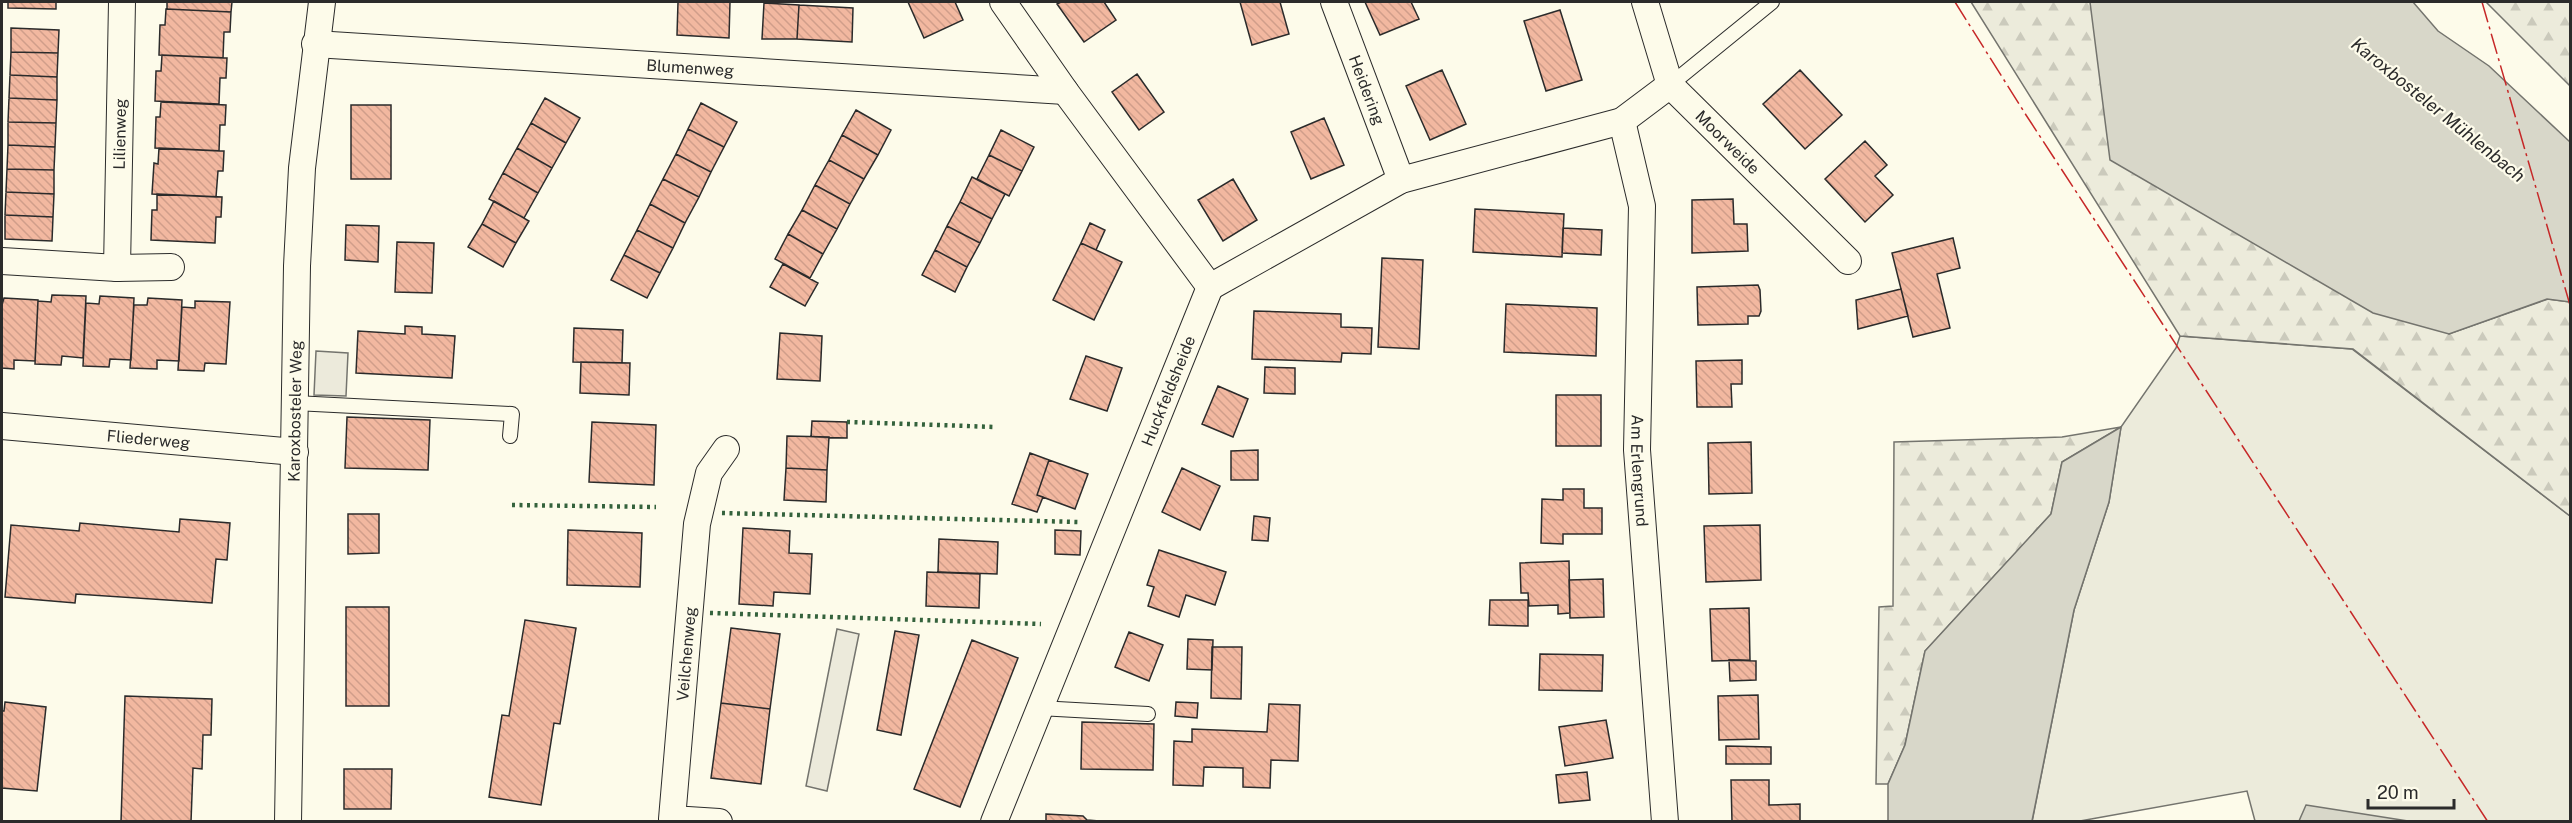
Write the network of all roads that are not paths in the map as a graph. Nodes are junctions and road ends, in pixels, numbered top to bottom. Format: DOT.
graph roads {
  1 [pos="122,2"];
  2 [pos="322,2"];
  3 [pos="1003,2"];
  4 [pos="1334,2"];
  5 [pos="1645,2"];
  6 [pos="1772,2"];
  7 [pos="315,44"];
  8 [pos="1670,85"];
  9 [pos="1065,91"];
  10 [pos="1622,121"];
  11 [pos="1401,180"];
  12 [pos="2,261"];
  13 [pos="1848,261"];
  14 [pos="171,267"];
  15 [pos="117,268"];
  16 [pos="1210,287"];
  17 [pos="296,404"];
  18 [pos="2,426"];
  19 [pos="510,436"];
  20 [pos="726,449"];
  21 [pos="295,452"];
  22 [pos="1039,708"];
  23 [pos="1148,714"];
  24 [pos="288,822"];
  25 [pos="719,822"];
  26 [pos="994,822"];
  27 [pos="1665,822"];
  1 -- 15 [label="street, Lilienweg"];
  2 -- 7 [label="street, Karoxbosteler Weg"];
  3 -- 9 [label="street"];
  4 -- 11 [label="street, Heidering"];
  5 -- 8 [label="street, Moorweide"];
  6 -- 8 [label="lane"];
  7 -- 9 [label="street, Blumenweg"];
  7 -- 17 [label="street, Karoxbosteler Weg"];
  8 -- 10 [label="street"];
  8 -- 13 [label="street, Moorweide"];
  9 -- 16 [label="street"];
  10 -- 11 [label="street"];
  10 -- 27 [label="street, Am Erlengrund"];
  11 -- 16 [label="street"];
  12 -- 15 [label="street"];
  14 -- 15 [label="street"];
  16 -- 22 [label="street, Huckfeldsheide"];
  17 -- 19 [label="lane"];
  17 -- 21 [label="street, Karoxbosteler Weg"];
  18 -- 21 [label="street, Fliederweg"];
  20 -- 25 [label="street, Veilchenweg"];
  21 -- 24 [label="street, Karoxbosteler Weg"];
  22 -- 23 [label="lane"];
  22 -- 26 [label="street, Huckfeldsheide"];
}
